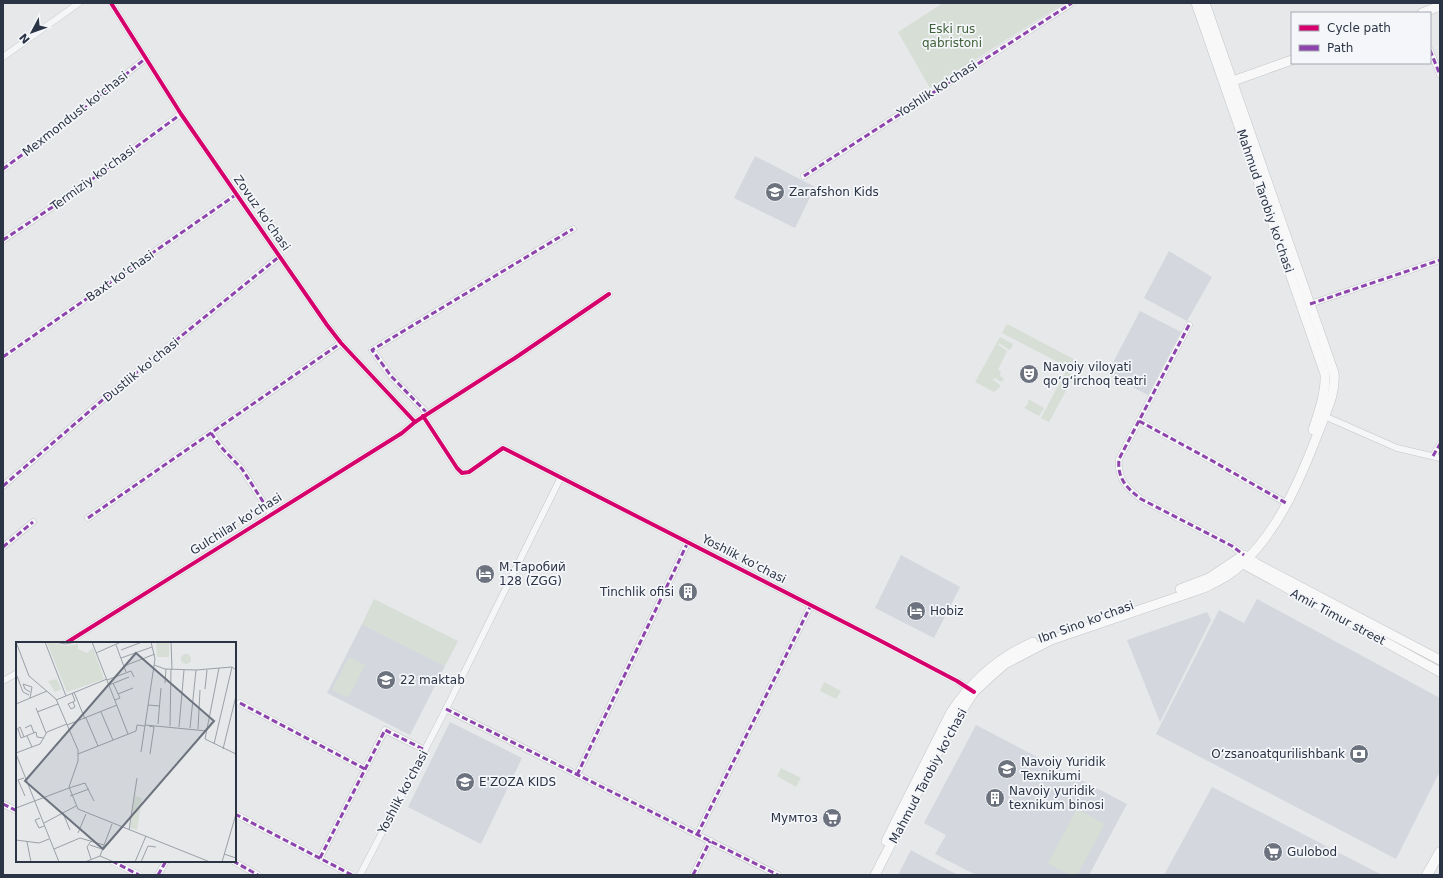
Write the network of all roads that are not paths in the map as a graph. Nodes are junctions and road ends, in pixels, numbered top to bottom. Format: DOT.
graph roads {
  1 [pos="79,3"];
  2 [pos="111,3"];
  3 [pos="1072,3"];
  4 [pos="1196,3"];
  5 [pos="1205,3"];
  6 [pos="1440,6"];
  7 [pos="1425,12"];
  8 [pos="1431,52"];
  9 [pos="3,57"];
  10 [pos="146,58"];
  11 [pos="1291,60"];
  12 [pos="1440,75"];
  13 [pos="1233,81"];
  14 [pos="181,114"];
  15 [pos="3,169"];
  16 [pos="804,176"];
  17 [pos="237,194"];
  18 [pos="573,229"];
  19 [pos="3,240"];
  20 [pos="280,256"];
  21 [pos="1440,260"];
  22 [pos="609,294"];
  23 [pos="1310,304"];
  24 [pos="1189,325"];
  25 [pos="340,343"];
  26 [pos="3,357"];
  27 [pos="1321,414"];
  28 [pos="425,415"];
  29 [pos="415,422"];
  30 [pos="1139,422"];
  31 [pos="211,433"];
  32 [pos="1440,444"];
  33 [pos="1437,457"];
  34 [pos="561,477"];
  35 [pos="3,486"];
  36 [pos="1283,502"];
  37 [pos="271,514"];
  38 [pos="88,518"];
  39 [pos="33,522"];
  40 [pos="688,542"];
  41 [pos="3,547"];
  42 [pos="1243,559"];
  43 [pos="811,605"];
  44 [pos="68,642"];
  45 [pos="1440,660"];
  46 [pos="1440,672"];
  47 [pos="16,674"];
  48 [pos="3,681"];
  49 [pos="971,690"];
  50 [pos="240,703"];
  51 [pos="446,709"];
  52 [pos="425,750"];
  53 [pos="365,769"];
  54 [pos="577,775"];
  55 [pos="3,804"];
  56 [pos="16,810"];
  57 [pos="236,815"];
  58 [pos="698,835"];
  59 [pos="710,841"];
  60 [pos="1440,852"];
  61 [pos="320,858"];
  62 [pos="114,862"];
  63 [pos="165,862"];
  64 [pos="235,862"];
  65 [pos="139,875"];
  66 [pos="158,875"];
  67 [pos="258,875"];
  68 [pos="352,875"];
  69 [pos="360,875"];
  70 [pos="693,875"];
  71 [pos="778,875"];
  72 [pos="869,875"];
  73 [pos="875,875"];
  74 [pos="1427,875"];
  1 -- 9 [label="street"];
  2 -- 10 [label="street, Zovuz ko'chasi"];
  3 -- 16 [label="street, Yoshlik ko'chasi"];
  4 -- 27 [label="main road, Mahmud Tarobiy ko'chasi"];
  5 -- 13 [label="main road, Mahmud Tarobiy ko'chasi"];
  6 -- 7 [label="main road"];
  8 -- 12 [label="street"];
  10 -- 14 [label="street, Zovuz ko'chasi"];
  10 -- 15 [label="street, Mexmondust ko'chasi"];
  11 -- 13 [label="main road"];
  13 -- 23 [label="main road, Mahmud Tarobiy ko'chasi"];
  14 -- 17 [label="street, Zovuz ko'chasi"];
  14 -- 19 [label="street, Termiziy ko'chasi"];
  17 -- 20 [label="street, Zovuz ko'chasi"];
  17 -- 26 [label="street, Baxt ko'chasi"];
  18 -- 28 [label="street"];
  20 -- 25 [label="street, Zovuz ko'chasi"];
  20 -- 35 [label="street, Dustlik ko'chasi"];
  21 -- 23 [label="street"];
  22 -- 28 [label="street, Gulchilar ko'chasi"];
  23 -- 27 [label="main road, Mahmud Tarobiy ko'chasi"];
  24 -- 30 [label="street"];
  25 -- 29 [label="street, Zovuz ko'chasi"];
  25 -- 31 [label="street"];
  27 -- 33 [label="street"];
  27 -- 36 [label="main road, Mahmud Tarobiy ko'chasi"];
  28 -- 29 [label="street, Gulchilar ko'chasi"];
  28 -- 34 [label="street, Yoshlik ko'chasi"];
  29 -- 37 [label="street, Gulchilar ko'chasi"];
  30 -- 36 [label="street"];
  30 -- 42 [label="street"];
  31 -- 37 [label="street"];
  31 -- 38 [label="street"];
  32 -- 33 [label="street"];
  34 -- 40 [label="street, Yoshlik ko'chasi"];
  34 -- 51 [label="street, Yoshlik ko'chasi"];
  36 -- 42 [label="main road, Mahmud Tarobiy ko'chasi"];
  37 -- 44 [label="street, Gulchilar ko'chasi"];
  39 -- 41 [label="street"];
  40 -- 43 [label="street, Yoshlik ko'chasi"];
  40 -- 54 [label="street"];
  42 -- 45 [label="main road, Amir Timur street"];
  42 -- 46 [label="main road, Amir Timur street"];
  42 -- 49 [label="main road, Mahmud Tarobiy ko'chasi"];
  43 -- 49 [label="street, Yoshlik ko'chasi"];
  43 -- 58 [label="street"];
  47 -- 48 [label="street"];
  49 -- 72 [label="main road"];
  49 -- 73 [label="main road, Mahmud Tarobiy ko'chasi"];
  50 -- 53 [label="street"];
  51 -- 52 [label="street, Yoshlik ko'chasi"];
  51 -- 54 [label="street"];
  52 -- 53 [label="street"];
  52 -- 69 [label="street, Yoshlik ko'chasi"];
  53 -- 61 [label="street"];
  54 -- 58 [label="street"];
  55 -- 56 [label="street"];
  57 -- 61 [label="street"];
  58 -- 59 [label="street"];
  59 -- 70 [label="street"];
  59 -- 71 [label="street"];
  60 -- 74 [label="main road"];
  61 -- 68 [label="street"];
  62 -- 65 [label="street"];
  63 -- 66 [label="street"];
  64 -- 67 [label="street"];
}
